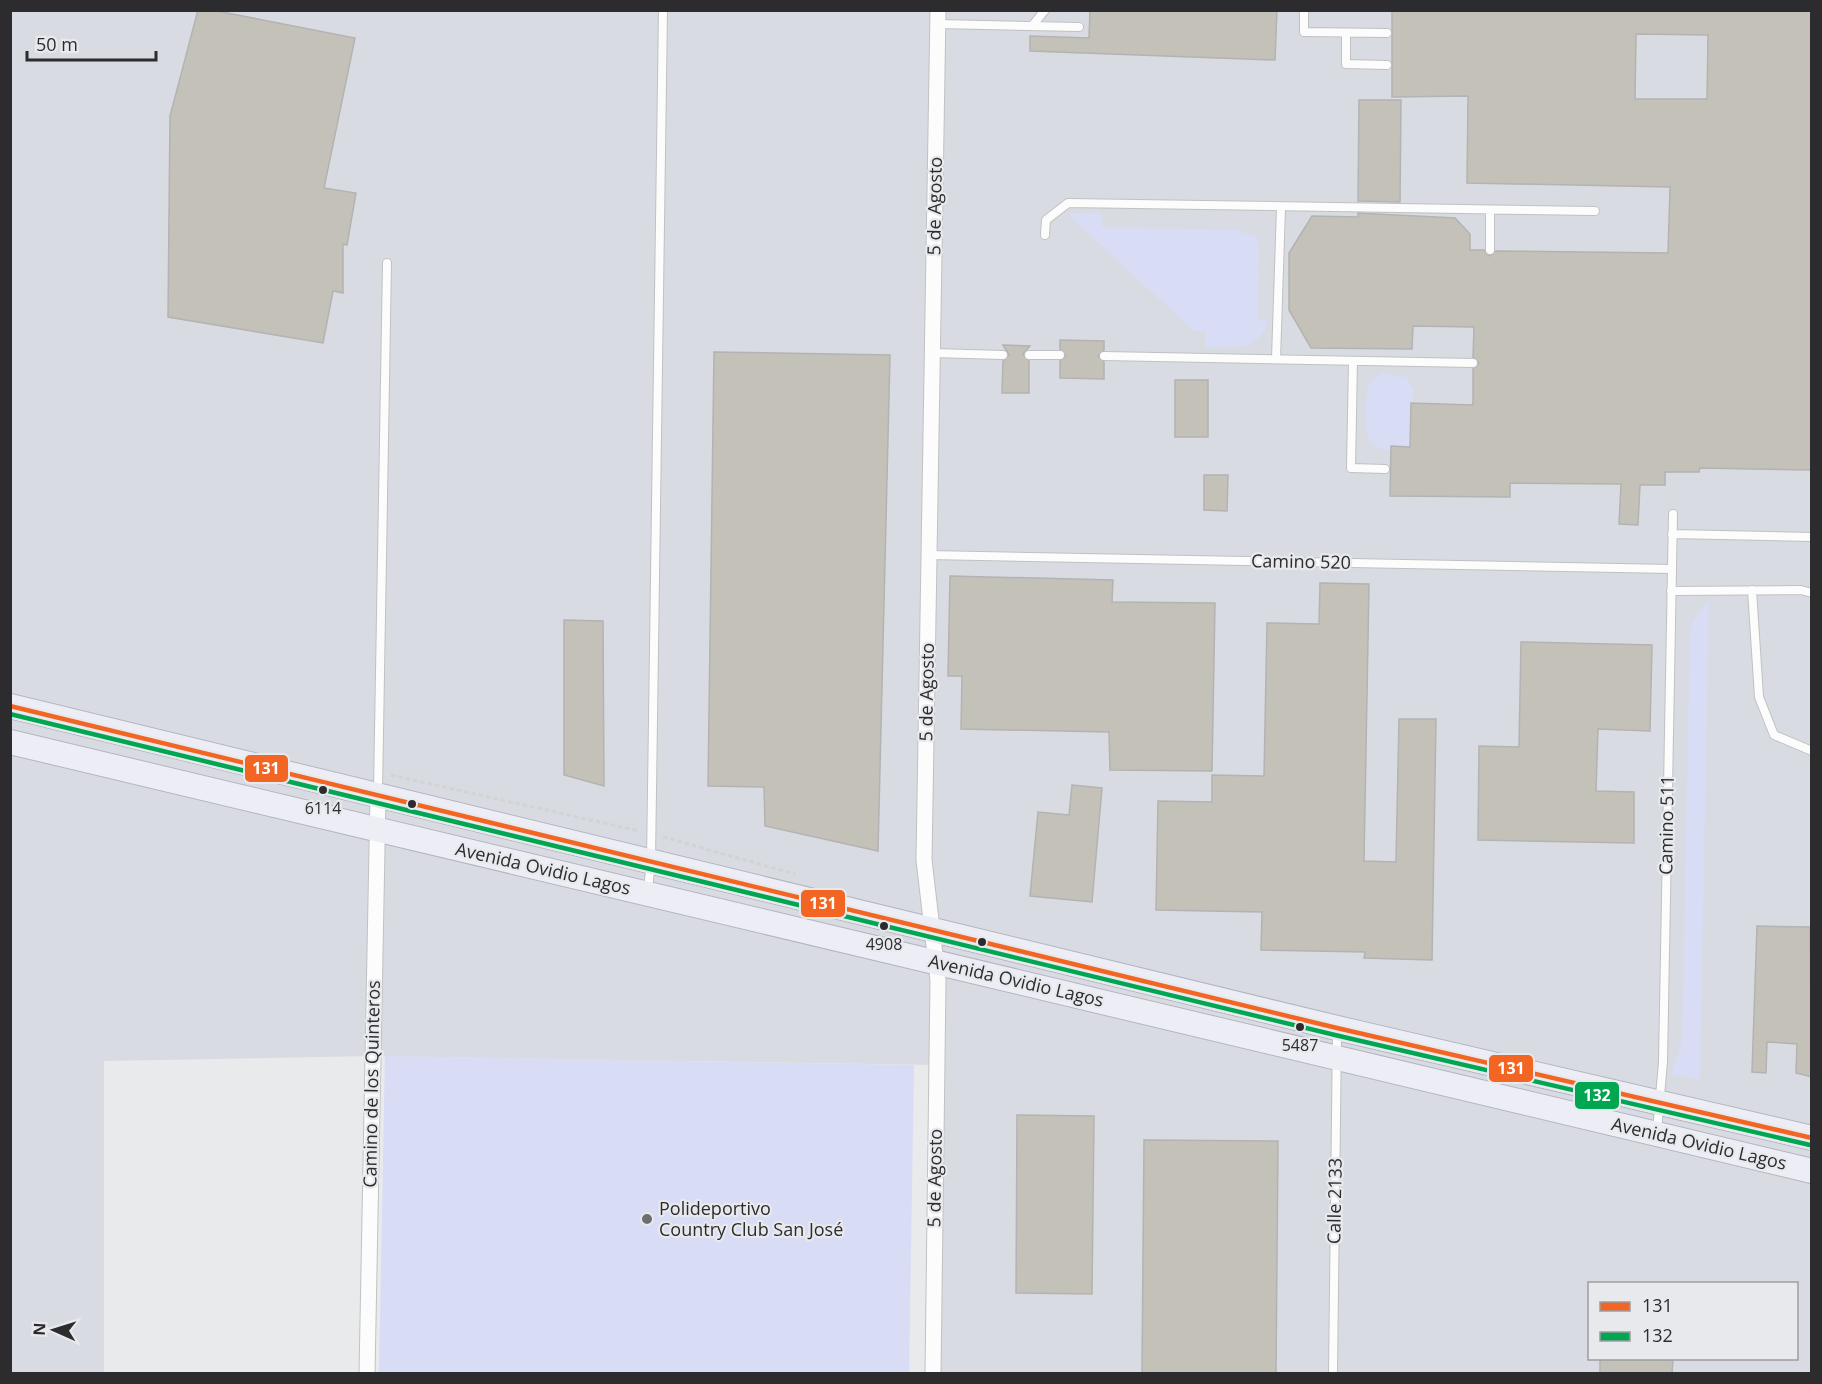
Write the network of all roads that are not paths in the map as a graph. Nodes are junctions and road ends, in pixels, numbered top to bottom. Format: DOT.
graph roads {
  1 [pos="663,10"];
  2 [pos="1045,10"];
  3 [pos="1304,10"];
  4 [pos="938,17"];
  5 [pos="1032,26"];
  6 [pos="1079,27"];
  7 [pos="1346,33"];
  8 [pos="1387,33"];
  9 [pos="1387,65"];
  10 [pos="1281,208"];
  11 [pos="1490,210"];
  12 [pos="1595,211"];
  13 [pos="1045,235"];
  14 [pos="1490,250"];
  15 [pos="387,263"];
  16 [pos="933,353"];
  17 [pos="1003,355"];
  18 [pos="1029,355"];
  19 [pos="1060,356"];
  20 [pos="1104,356"];
  21 [pos="1276,359"];
  22 [pos="1353,361"];
  23 [pos="1473,363"];
  24 [pos="1385,469"];
  25 [pos="1673,514"];
  26 [pos="1672,534"];
  27 [pos="1812,537"];
  28 [pos="929,555"];
  29 [pos="1672,569"];
  30 [pos="1752,590"];
  31 [pos="1671,591"];
  32 [pos="1812,592"];
  33 [pos="10,706"];
  34 [pos="10,742"];
  35 [pos="1812,751"];
  36 [pos="378,795"];
  37 [pos="376,829"];
  38 [pos="651,861"];
  39 [pos="647,894"];
  40 [pos="931,930"];
  41 [pos="937,962"];
  42 [pos="1337,1028"];
  43 [pos="1337,1058"];
  44 [pos="1660,1101"];
  45 [pos="1657,1135"];
  46 [pos="1812,1138"];
  47 [pos="1812,1171"];
  48 [pos="367,1374"];
  49 [pos="933,1374"];
  50 [pos="1333,1374"];
  1 -- 38 [label="lane"];
  2 -- 5 [label="lane"];
  3 -- 7 [label="lane"];
  4 -- 5 [label="lane"];
  4 -- 16 [label="street, 5 de Agosto"];
  5 -- 6 [label="lane"];
  7 -- 8 [label="lane"];
  7 -- 9 [label="lane"];
  10 -- 11 [label="lane"];
  10 -- 13 [label="lane"];
  10 -- 21 [label="lane"];
  11 -- 12 [label="lane"];
  11 -- 14 [label="lane"];
  15 -- 36 [label="lane"];
  16 -- 17 [label="lane"];
  16 -- 28 [label="street, 5 de Agosto"];
  18 -- 19 [label="lane"];
  20 -- 21 [label="lane"];
  21 -- 22 [label="lane"];
  22 -- 23 [label="lane"];
  22 -- 24 [label="lane"];
  25 -- 26 [label="lane, Camino 511"];
  26 -- 27 [label="lane"];
  26 -- 29 [label="lane, Camino 511"];
  28 -- 29 [label="lane, Camino 520"];
  28 -- 40 [label="street, 5 de Agosto"];
  29 -- 31 [label="lane, Camino 511"];
  30 -- 31 [label="lane"];
  30 -- 32 [label="lane"];
  30 -- 35 [label="lane"];
  31 -- 44 [label="lane, Camino 511"];
  33 -- 36 [label="main road, Avenida Ovidio Lagos"];
  34 -- 37 [label="main road, Avenida Ovidio Lagos"];
  36 -- 37 [label="street, Camino de los Quinteros"];
  36 -- 38 [label="main road, Avenida Ovidio Lagos"];
  37 -- 39 [label="main road, Avenida Ovidio Lagos"];
  37 -- 48 [label="street, Camino de los Quinteros"];
  38 -- 39 [label="lane"];
  38 -- 40 [label="main road, Avenida Ovidio Lagos"];
  39 -- 41 [label="main road, Avenida Ovidio Lagos"];
  40 -- 41 [label="street, 5 de Agosto"];
  40 -- 42 [label="main road, Avenida Ovidio Lagos"];
  41 -- 43 [label="main road, Avenida Ovidio Lagos"];
  41 -- 49 [label="street, 5 de Agosto"];
  42 -- 43 [label="lane, Calle 2133"];
  42 -- 44 [label="main road, Avenida Ovidio Lagos"];
  43 -- 45 [label="main road, Avenida Ovidio Lagos"];
  43 -- 50 [label="lane, Calle 2133"];
  44 -- 45 [label="lane, Camino 511"];
  44 -- 46 [label="main road, Avenida Ovidio Lagos"];
  45 -- 47 [label="main road, Avenida Ovidio Lagos"];
}
